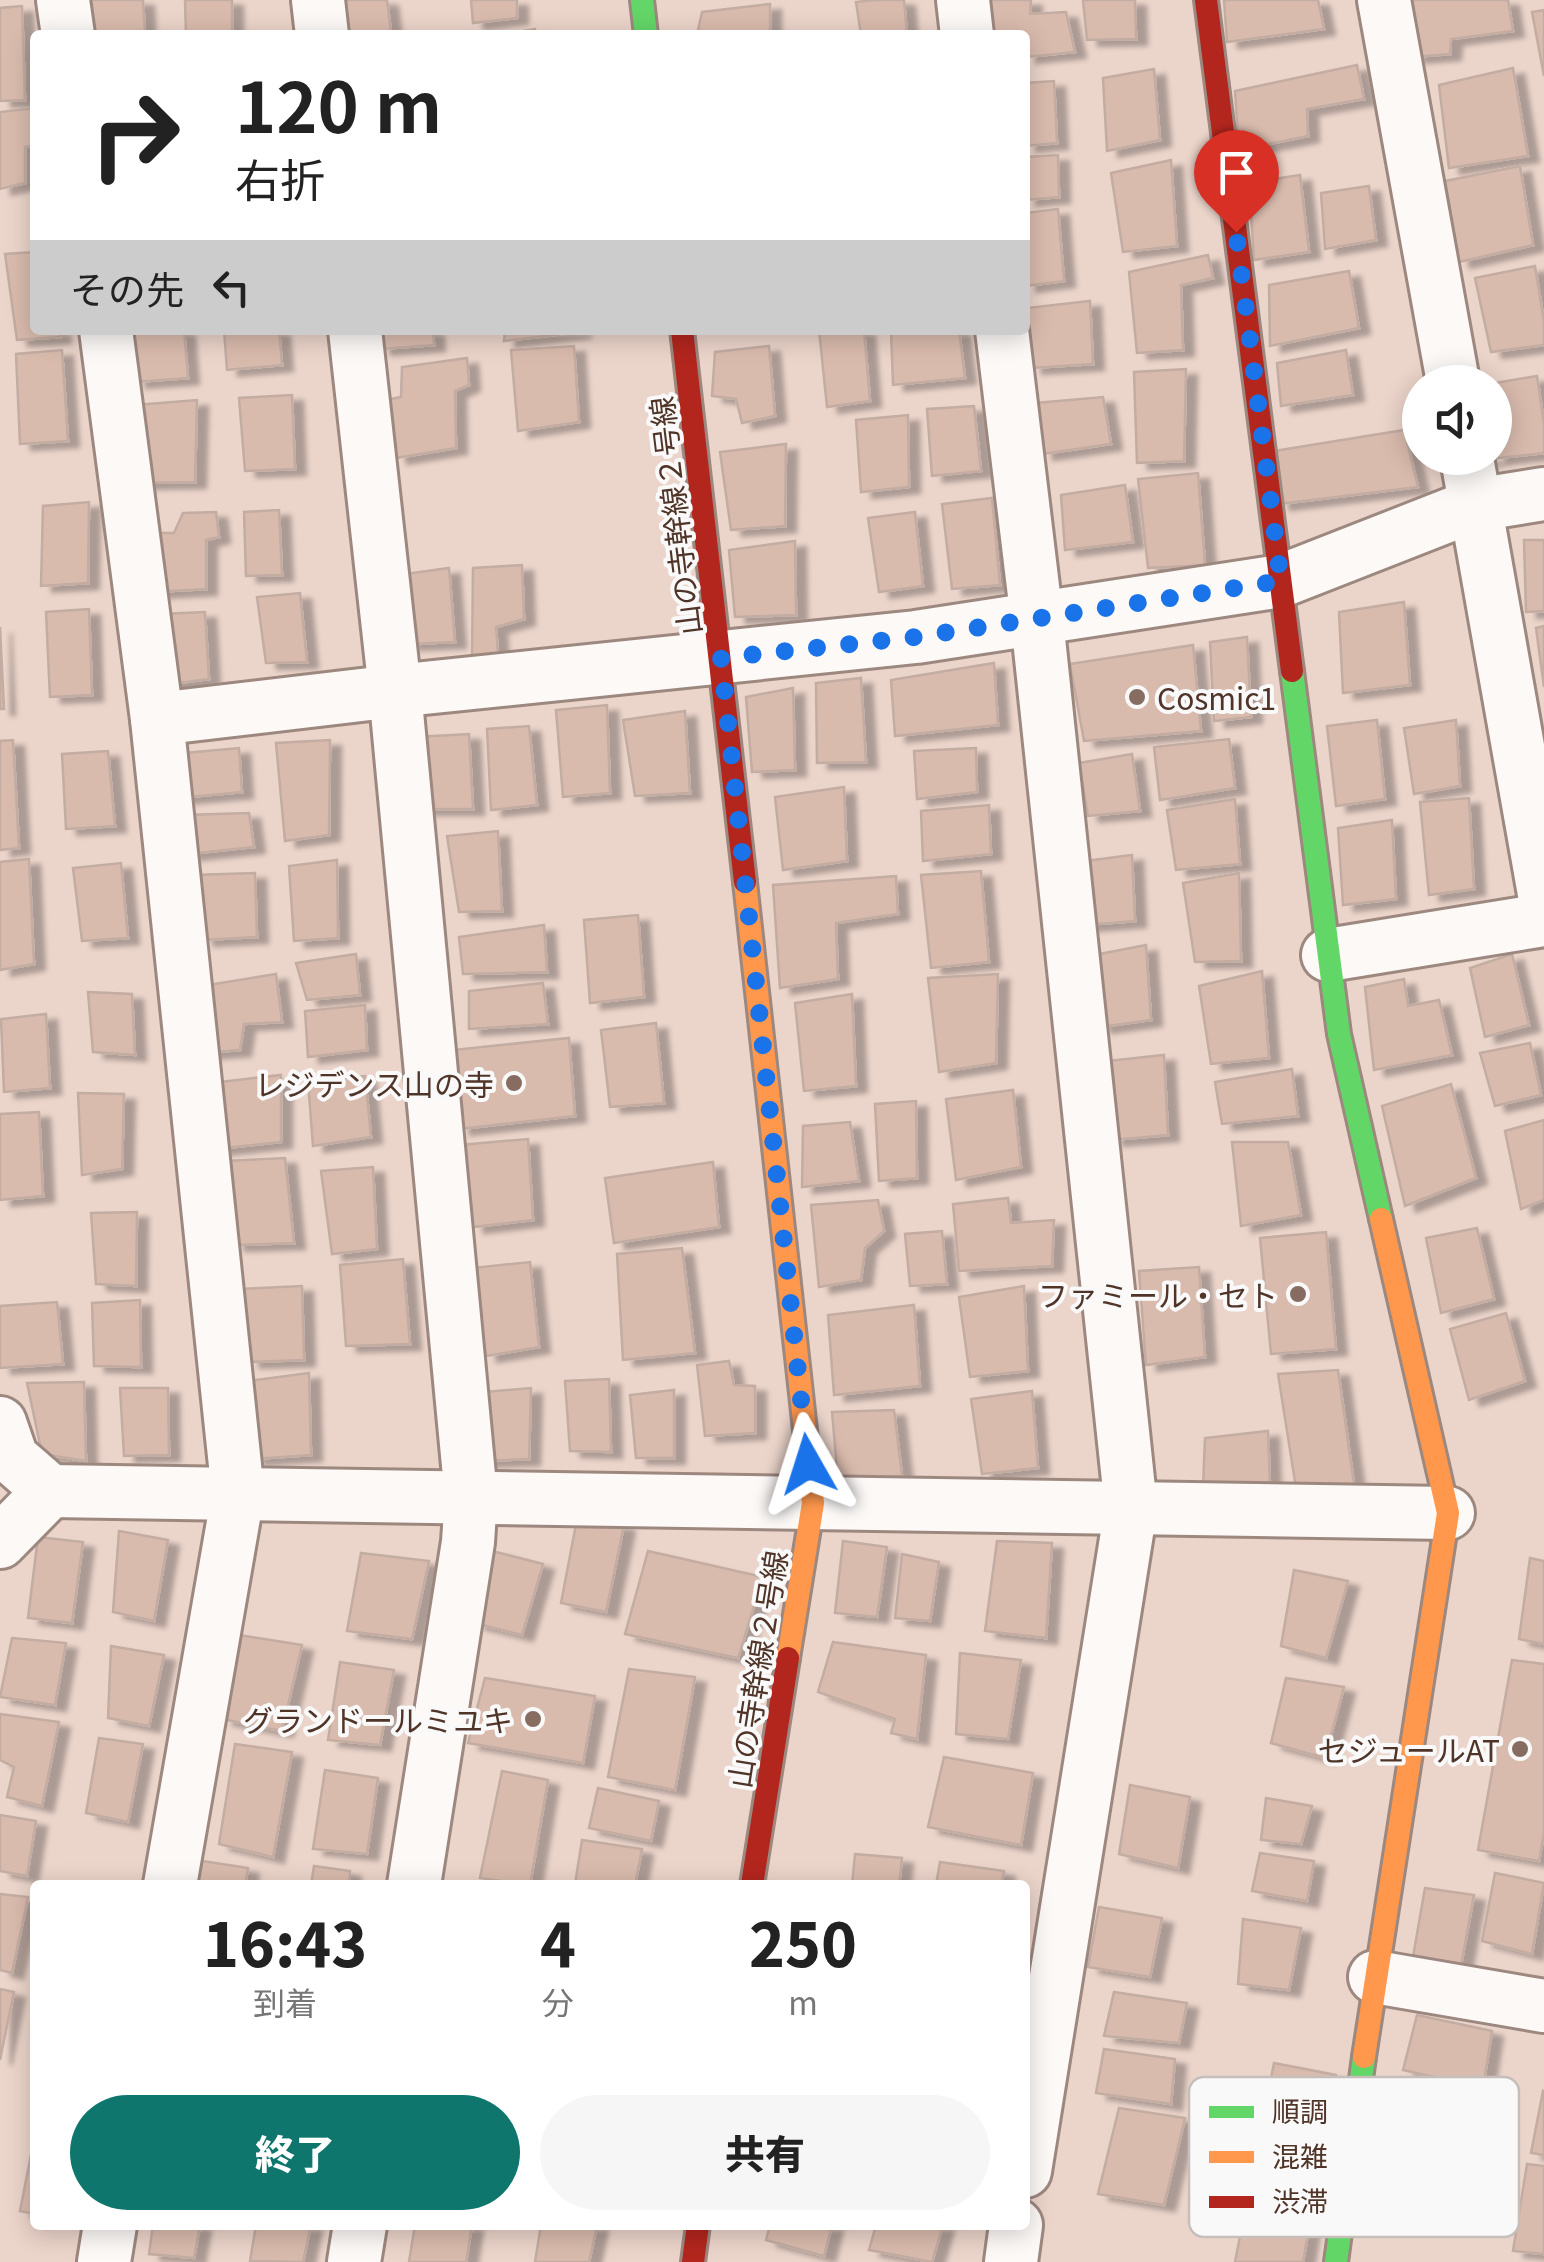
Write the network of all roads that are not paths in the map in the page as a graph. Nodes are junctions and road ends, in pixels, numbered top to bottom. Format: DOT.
graph roads {
  1 [pos="63,0"];
  2 [pos="318,0"];
  3 [pos="642,0"];
  4 [pos="963,0"];
  5 [pos="1206,0"];
  6 [pos="1384,0"];
  7 [pos="67,30"];
  8 [pos="321,30"];
  9 [pos="645,30"];
  10 [pos="966,30"];
  11 [pos="107,335"];
  12 [pos="356,335"];
  13 [pos="683,335"];
  14 [pos="1003,335"];
  15 [pos="1450,365"];
  16 [pos="1471,482"];
  17 [pos="1544,494"];
  18 [pos="1281,581"];
  19 [pos="1037,620"];
  20 [pos="721,658"];
  21 [pos="395,691"];
  22 [pos="156,720"];
  23 [pos="1544,894"];
  24 [pos="1544,920"];
  25 [pos="1328,955"];
  26 [pos="0,1423"];
  27 [pos="50,1490"];
  28 [pos="238,1494"];
  29 [pos="471,1497"];
  30 [pos="813,1503"];
  31 [pos="1131,1508"];
  32 [pos="1448,1513"];
  33 [pos="0,1542"];
  34 [pos="171,1880"];
  35 [pos="415,1880"];
  36 [pos="753,1880"];
  37 [pos="1375,1977"];
  38 [pos="1544,2006"];
  39 [pos="1361,2077"];
  40 [pos="1030,2140"];
  41 [pos="109,2230"];
  42 [pos="359,2230"];
  43 [pos="697,2230"];
  44 [pos="1015,2230"];
  45 [pos="1339,2237"];
  46 [pos="104,2262"];
  47 [pos="354,2262"];
  48 [pos="693,2262"];
  49 [pos="1010,2262"];
  50 [pos="1336,2262"];
  1 -- 7 [label="street"];
  2 -- 8 [label="street"];
  3 -- 9 [label="street"];
  4 -- 10 [label="street"];
  5 -- 18 [label="street"];
  6 -- 15 [label="street"];
  11 -- 22 [label="street"];
  12 -- 21 [label="street"];
  13 -- 20 [label="street, 山の寺幹線２号線"];
  14 -- 19 [label="street"];
  16 -- 17 [label="street"];
  16 -- 18 [label="street"];
  16 -- 23 [label="street"];
  18 -- 19 [label="street"];
  18 -- 25 [label="street"];
  19 -- 20 [label="street"];
  19 -- 31 [label="street"];
  20 -- 21 [label="street"];
  20 -- 30 [label="street, 山の寺幹線２号線"];
  21 -- 22 [label="street"];
  21 -- 29 [label="street"];
  22 -- 28 [label="street"];
  24 -- 25 [label="street"];
  25 -- 32 [label="street"];
  26 -- 27 [label="street"];
  27 -- 28 [label="street"];
  27 -- 33 [label="street"];
  28 -- 29 [label="street"];
  28 -- 34 [label="street"];
  29 -- 30 [label="street"];
  29 -- 35 [label="street"];
  30 -- 31 [label="street"];
  30 -- 36 [label="street, 山の寺幹線２号線"];
  31 -- 32 [label="street"];
  31 -- 40 [label="street"];
  32 -- 37 [label="street"];
  37 -- 38 [label="street"];
  37 -- 39 [label="street"];
  41 -- 46 [label="street"];
  42 -- 47 [label="street"];
  43 -- 48 [label="street"];
  44 -- 49 [label="street"];
  45 -- 50 [label="street"];
}
